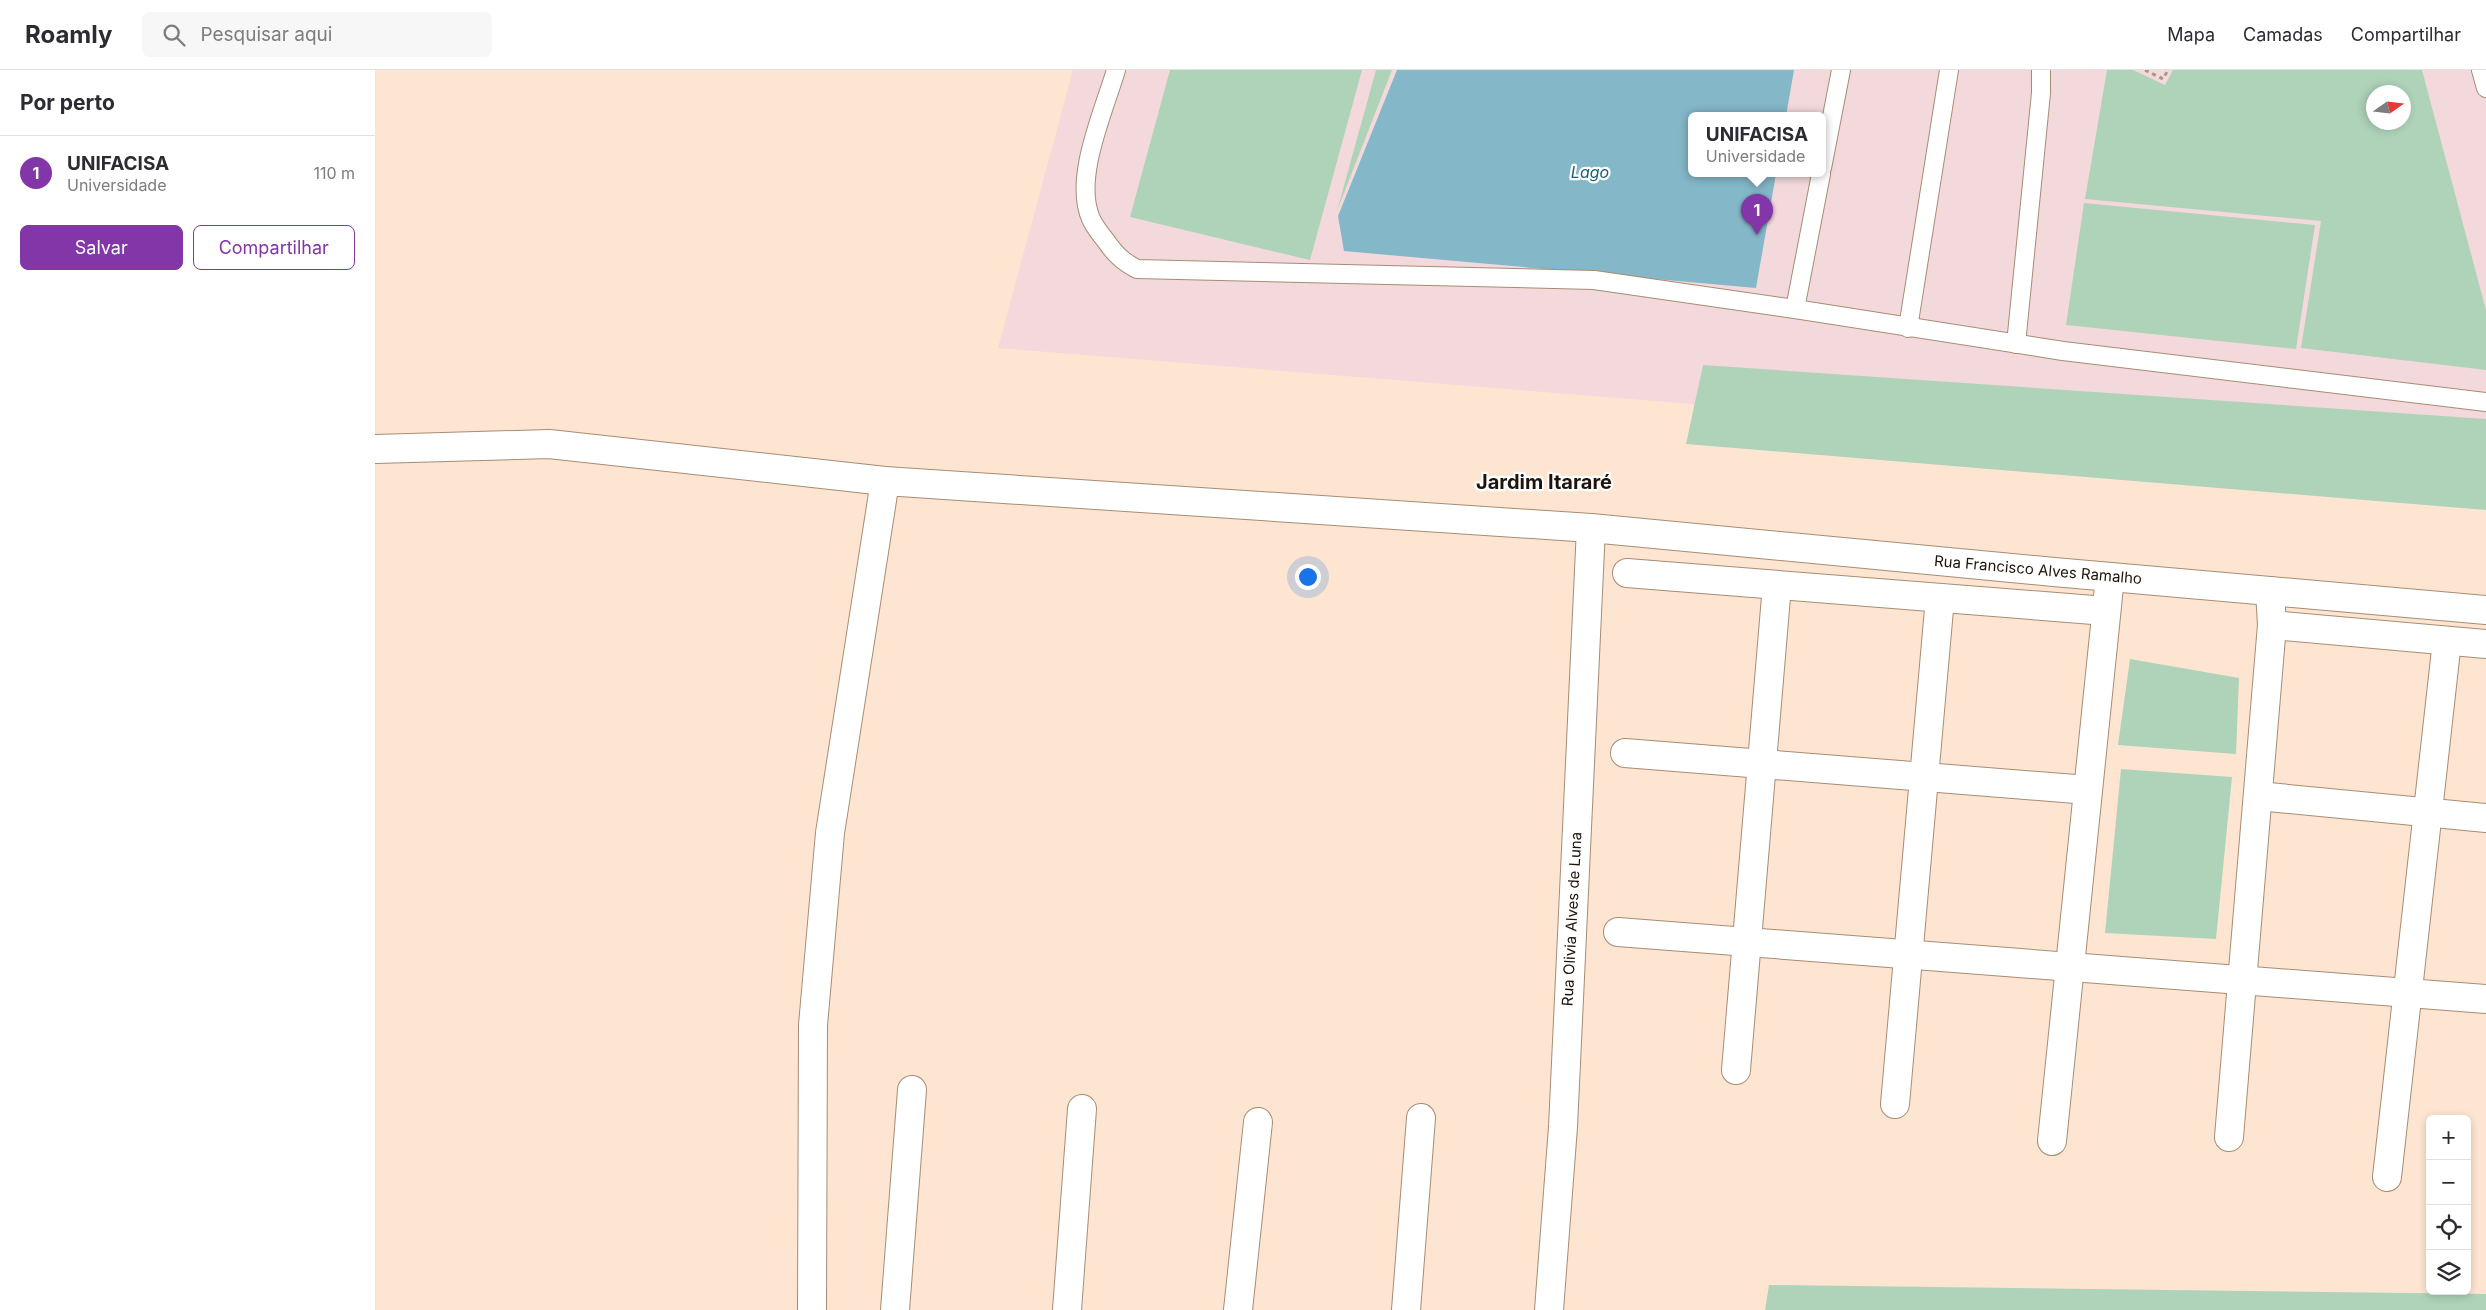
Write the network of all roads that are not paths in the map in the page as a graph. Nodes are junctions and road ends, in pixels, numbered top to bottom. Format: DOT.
graph roads {
  1 [pos="1116,70"];
  2 [pos="1841,70"];
  3 [pos="1949,70"];
  4 [pos="2041,70"];
  5 [pos="2481,70"];
  6 [pos="2486,88"];
  7 [pos="1826,147"];
  8 [pos="1820,177"];
  9 [pos="1795,309"];
  10 [pos="1909,328"];
  11 [pos="2016,344"];
  12 [pos="2486,402"];
  13 [pos="375,449"];
  14 [pos="885,481"];
  15 [pos="1591,528"];
  16 [pos="1627,573"];
  17 [pos="2110,577"];
  18 [pos="1777,586"];
  19 [pos="2269,591"];
  20 [pos="1939,598"];
  21 [pos="2486,610"];
  22 [pos="2106,611"];
  23 [pos="2272,625"];
  24 [pos="2447,641"];
  25 [pos="2486,644"];
  26 [pos="1625,754"];
  27 [pos="1762,764"];
  28 [pos="1923,777"];
  29 [pos="2088,790"];
  30 [pos="2258,796"];
  31 [pos="2428,812"];
  32 [pos="2486,818"];
  33 [pos="1618,932"];
  34 [pos="1747,942"];
  35 [pos="1908,954"];
  36 [pos="2070,967"];
  37 [pos="2243,980"];
  38 [pos="2408,993"];
  39 [pos="2486,999"];
  40 [pos="1736,1070"];
  41 [pos="912,1090"];
  42 [pos="1895,1104"];
  43 [pos="1082,1110"];
  44 [pos="1421,1118"];
  45 [pos="1258,1122"];
  46 [pos="2229,1137"];
  47 [pos="2052,1142"];
  48 [pos="2387,1177"];
  49 [pos="812,1310"];
  50 [pos="895,1310"];
  51 [pos="1067,1310"];
  52 [pos="1238,1310"];
  53 [pos="1406,1310"];
  54 [pos="1549,1310"];
  1 -- 9 [label="lane"];
  2 -- 7 [label="lane"];
  3 -- 10 [label="lane"];
  4 -- 11 [label="lane"];
  5 -- 6 [label="lane"];
  8 -- 9 [label="lane"];
  9 -- 10 [label="lane"];
  10 -- 11 [label="lane"];
  11 -- 12 [label="lane"];
  13 -- 14 [label="street, Rua Francisco Alves Ramalho"];
  14 -- 15 [label="street, Rua Francisco Alves Ramalho"];
  14 -- 49 [label="street"];
  15 -- 17 [label="street, Rua Francisco Alves Ramalho"];
  15 -- 54 [label="street, Rua Olivia Alves de Luna"];
  16 -- 18 [label="street"];
  17 -- 19 [label="street, Rua Francisco Alves Ramalho"];
  17 -- 22 [label="street"];
  18 -- 20 [label="street"];
  18 -- 27 [label="street"];
  19 -- 21 [label="street, Rua Francisco Alves Ramalho"];
  19 -- 23 [label="street"];
  20 -- 22 [label="street"];
  20 -- 28 [label="street"];
  22 -- 29 [label="street"];
  23 -- 24 [label="street"];
  23 -- 30 [label="street"];
  24 -- 25 [label="street"];
  24 -- 31 [label="street"];
  26 -- 27 [label="street"];
  27 -- 28 [label="street"];
  27 -- 34 [label="street"];
  28 -- 29 [label="street"];
  28 -- 35 [label="street"];
  29 -- 36 [label="street"];
  30 -- 31 [label="street"];
  30 -- 37 [label="street"];
  31 -- 32 [label="street"];
  31 -- 38 [label="street"];
  33 -- 34 [label="street"];
  34 -- 35 [label="street"];
  34 -- 40 [label="street"];
  35 -- 36 [label="street"];
  35 -- 42 [label="street"];
  36 -- 37 [label="street"];
  36 -- 47 [label="street"];
  37 -- 38 [label="street"];
  37 -- 46 [label="street"];
  38 -- 39 [label="street"];
  38 -- 48 [label="street"];
  41 -- 50 [label="street"];
  43 -- 51 [label="street"];
  44 -- 53 [label="street"];
  45 -- 52 [label="street"];
}
